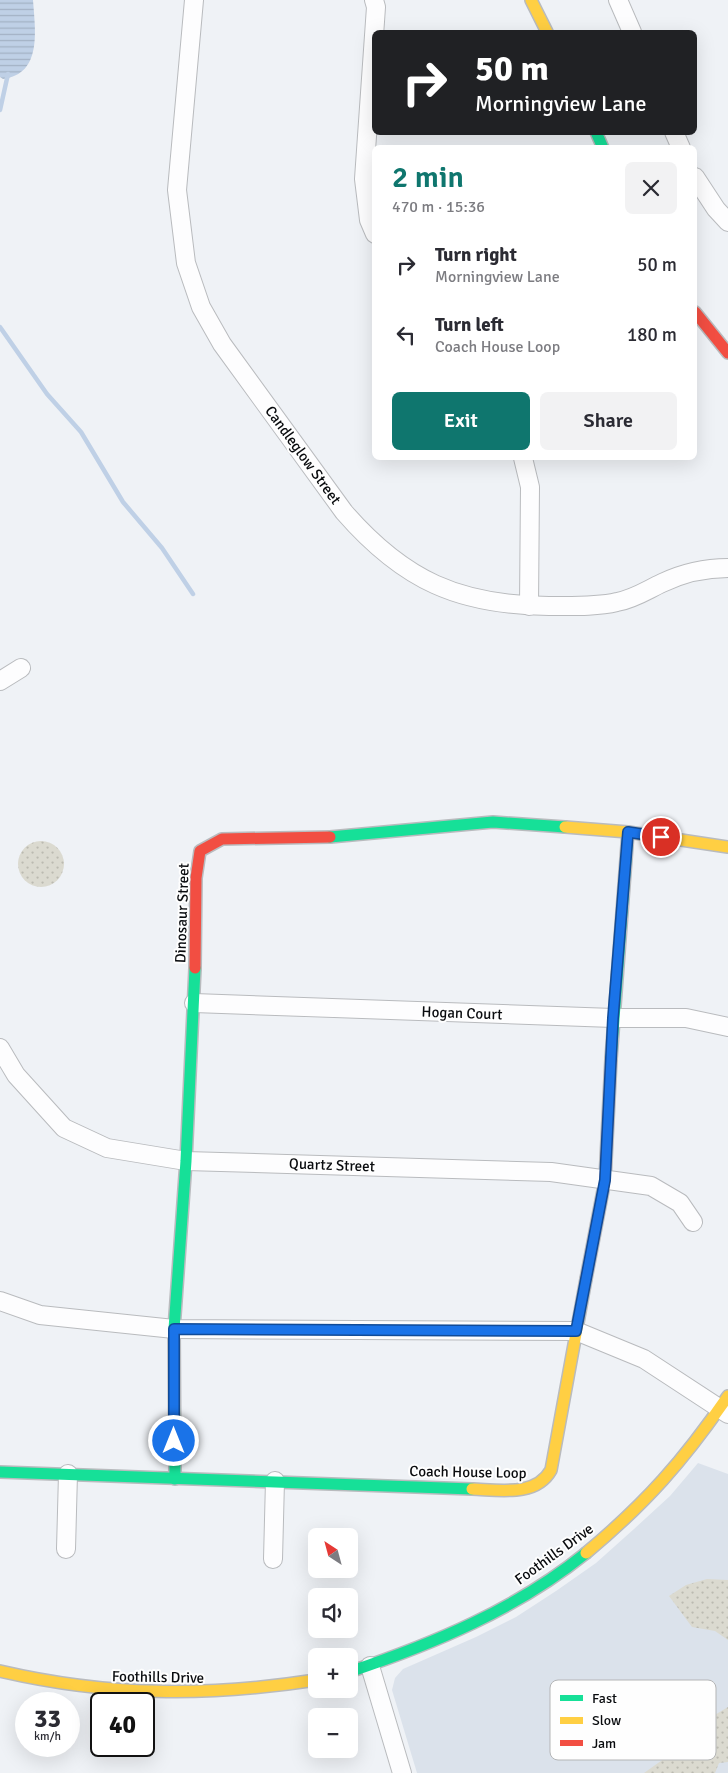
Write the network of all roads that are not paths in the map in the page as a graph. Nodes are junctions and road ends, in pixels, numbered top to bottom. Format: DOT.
graph roads {
  1 [pos="194,0"];
  2 [pos="374,0"];
  3 [pos="530,0"];
  4 [pos="618,0"];
  5 [pos="374,30"];
  6 [pos="545,30"];
  7 [pos="631,30"];
  8 [pos="372,64"];
  9 [pos="697,180"];
  10 [pos="728,222"];
  11 [pos="372,227"];
  12 [pos="697,314"];
  13 [pos="728,353"];
  14 [pos="523,460"];
  15 [pos="728,568"];
  16 [pos="529,606"];
  17 [pos="21,668"];
  18 [pos="0,681"];
  19 [pos="628,832"];
  20 [pos="728,847"];
  21 [pos="194,1003"];
  22 [pos="613,1018"];
  23 [pos="728,1027"];
  24 [pos="0,1048"];
  25 [pos="186,1161"];
  26 [pos="605,1180"];
  27 [pos="693,1222"];
  28 [pos="0,1301"];
  29 [pos="174,1329"];
  30 [pos="576,1331"];
  31 [pos="725,1406"];
  32 [pos="0,1472"];
  33 [pos="68,1474"];
  34 [pos="175,1479"];
  35 [pos="275,1481"];
  36 [pos="66,1549"];
  37 [pos="273,1558"];
  38 [pos="370,1666"];
  39 [pos="358,1669"];
  40 [pos="0,1671"];
  41 [pos="308,1681"];
  42 [pos="402,1773"];
  1 -- 16 [label="street, Candleglow Street"];
  2 -- 5 [label="street"];
  3 -- 6 [label="street"];
  4 -- 7 [label="street"];
  8 -- 11 [label="street"];
  9 -- 10 [label="street"];
  12 -- 13 [label="street"];
  14 -- 16 [label="street"];
  15 -- 16 [label="street, Candleglow Street"];
  17 -- 18 [label="street"];
  19 -- 20 [label="street, Dinosaur Street"];
  19 -- 21 [label="street, Dinosaur Street"];
  19 -- 22 [label="street, Coach House Loop"];
  21 -- 22 [label="street, Hogan Court"];
  21 -- 25 [label="street, Dinosaur Street"];
  22 -- 23 [label="street, Hogan Court"];
  22 -- 26 [label="street, Coach House Loop"];
  24 -- 25 [label="street, Quartz Street"];
  25 -- 26 [label="street, Quartz Street"];
  25 -- 29 [label="street, Dinosaur Street"];
  26 -- 27 [label="street, Quartz Street"];
  26 -- 30 [label="street, Coach House Loop"];
  28 -- 29 [label="street"];
  29 -- 30 [label="street"];
  29 -- 34 [label="street, Dinosaur Street"];
  30 -- 31 [label="street"];
  30 -- 35 [label="street, Coach House Loop"];
  31 -- 38 [label="street, Foothills Drive"];
  32 -- 33 [label="street, Coach House Loop"];
  33 -- 34 [label="street, Coach House Loop"];
  33 -- 36 [label="street"];
  34 -- 35 [label="street, Coach House Loop"];
  35 -- 37 [label="street"];
  38 -- 39 [label="street, Foothills Drive"];
  38 -- 42 [label="street"];
  40 -- 41 [label="street, Foothills Drive"];
}
